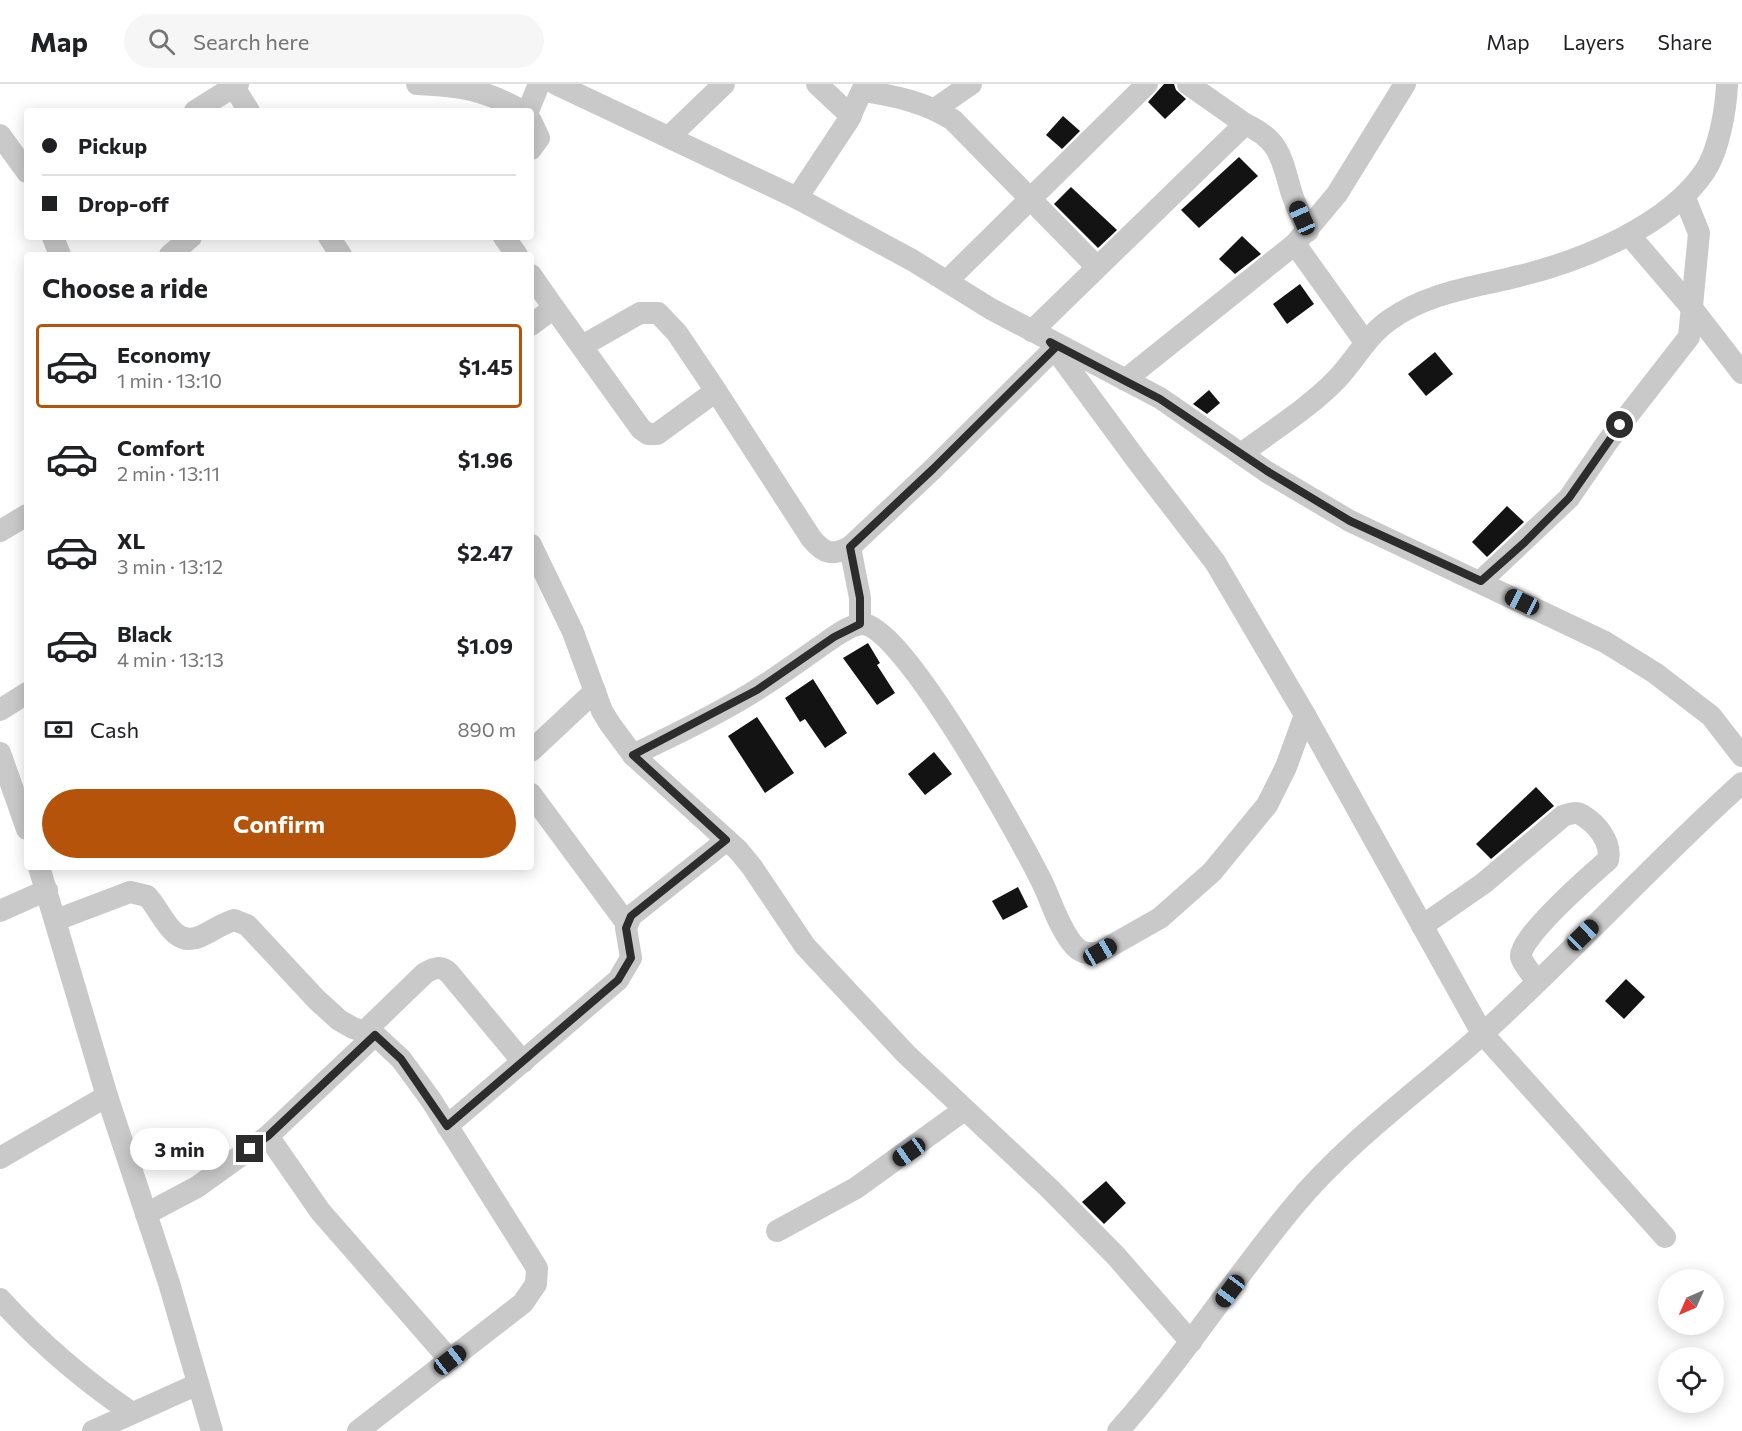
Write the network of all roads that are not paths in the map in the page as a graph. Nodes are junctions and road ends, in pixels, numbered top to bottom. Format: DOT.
graph roads {
  1 [pos="417,84"];
  2 [pos="539,84"];
  3 [pos="556,84"];
  4 [pos="724,84"];
  5 [pos="817,84"];
  6 [pos="971,84"];
  7 [pos="1147,84"];
  8 [pos="1188,84"];
  9 [pos="1405,84"];
  10 [pos="1727,84"];
  11 [pos="235,85"];
  12 [pos="864,87"];
  13 [pos="200,108"];
  14 [pos="247,108"];
  15 [pos="517,108"];
  16 [pos="529,108"];
  17 [pos="935,109"];
  18 [pos="851,116"];
  19 [pos="1245,123"];
  20 [pos="534,127"];
  21 [pos="0,135"];
  22 [pos="669,137"];
  23 [pos="534,145"];
  24 [pos="24,168"];
  25 [pos="1684,196"];
  26 [pos="798,198"];
  27 [pos="1031,200"];
  28 [pos="1630,236"];
  29 [pos="1302,238"];
  30 [pos="188,240"];
  31 [pos="174,252"];
  32 [pos="1097,267"];
  33 [pos="534,279"];
  34 [pos="946,281"];
  35 [pos="1691,307"];
  36 [pos="554,308"];
  37 [pos="534,323"];
  38 [pos="1046,340"];
  39 [pos="1365,342"];
  40 [pos="582,346"];
  41 [pos="1742,373"];
  42 [pos="1125,380"];
  43 [pos="716,391"];
  44 [pos="1240,454"];
  45 [pos="24,517"];
  46 [pos="0,531"];
  47 [pos="850,547"];
  48 [pos="534,551"];
  49 [pos="1481,581"];
  50 [pos="860,624"];
  51 [pos="595,691"];
  52 [pos="24,695"];
  53 [pos="0,710"];
  54 [pos="1305,715"];
  55 [pos="534,748"];
  56 [pos="0,753"];
  57 [pos="633,755"];
  58 [pos="1742,756"];
  59 [pos="1742,783"];
  60 [pos="8,797"];
  61 [pos="534,798"];
  62 [pos="24,824"];
  63 [pos="726,840"];
  64 [pos="40,870"];
  65 [pos="47,890"];
  66 [pos="0,911"];
  67 [pos="56,920"];
  68 [pos="627,924"];
  69 [pos="1422,926"];
  70 [pos="1536,981"];
  71 [pos="1482,1033"];
  72 [pos="369,1034"];
  73 [pos="523,1062"];
  74 [pos="107,1096"];
  75 [pos="964,1110"];
  76 [pos="447,1126"];
  77 [pos="268,1136"];
  78 [pos="0,1158"];
  79 [pos="146,1214"];
  80 [pos="777,1231"];
  81 [pos="1665,1237"];
  82 [pos="0,1299"];
  83 [pos="1191,1342"];
  84 [pos="450,1360"];
  85 [pos="198,1384"];
  86 [pos="132,1413"];
  87 [pos="93,1431"];
  88 [pos="212,1431"];
  89 [pos="358,1431"];
  90 [pos="1118,1431"];
  1 -- 15 [label="street"];
  2 -- 16 [label="street"];
  3 -- 22 [label="street"];
  4 -- 22 [label="street"];
  5 -- 18 [label="street"];
  6 -- 17 [label="street"];
  7 -- 27 [label="street"];
  8 -- 19 [label="street"];
  9 -- 29 [label="street"];
  10 -- 25 [label="street"];
  11 -- 13 [label="street"];
  11 -- 14 [label="street"];
  12 -- 17 [label="street"];
  12 -- 18 [label="street"];
  17 -- 27 [label="street"];
  18 -- 26 [label="street"];
  19 -- 29 [label="street"];
  19 -- 32 [label="street"];
  20 -- 23 [label="street"];
  21 -- 24 [label="street"];
  22 -- 26 [label="street"];
  25 -- 28 [label="street"];
  25 -- 35 [label="street"];
  26 -- 34 [label="street"];
  27 -- 32 [label="street"];
  27 -- 34 [label="street"];
  28 -- 35 [label="street"];
  28 -- 39 [label="street"];
  29 -- 39 [label="street"];
  29 -- 42 [label="street"];
  30 -- 31 [label="street"];
  32 -- 38 [label="street"];
  33 -- 36 [label="street"];
  34 -- 38 [label="street"];
  35 -- 41 [label="street"];
  35 -- 49 [label="street"];
  36 -- 37 [label="street"];
  36 -- 40 [label="street"];
  38 -- 42 [label="street"];
  38 -- 47 [label="street"];
  38 -- 54 [label="street"];
  39 -- 44 [label="street"];
  40 -- 43 [label="street"];
  40 -- 43 [label="street"];
  42 -- 44 [label="street"];
  43 -- 47 [label="street"];
  44 -- 49 [label="street"];
  45 -- 46 [label="street"];
  47 -- 50 [label="street"];
  48 -- 51 [label="street"];
  49 -- 58 [label="street"];
  50 -- 54 [label="street"];
  50 -- 57 [label="street"];
  51 -- 55 [label="street"];
  51 -- 57 [label="street"];
  52 -- 53 [label="street"];
  54 -- 69 [label="street"];
  56 -- 60 [label="street"];
  57 -- 63 [label="street"];
  59 -- 70 [label="street"];
  60 -- 62 [label="street"];
  61 -- 68 [label="street"];
  63 -- 68 [label="street"];
  63 -- 75 [label="street"];
  64 -- 65 [label="street"];
  65 -- 66 [label="street"];
  65 -- 67 [label="street"];
  67 -- 72 [label="street"];
  67 -- 74 [label="street"];
  68 -- 73 [label="street"];
  69 -- 70 [label="street"];
  69 -- 71 [label="street"];
  70 -- 71 [label="street"];
  71 -- 81 [label="street"];
  71 -- 83 [label="street"];
  72 -- 73 [label="street"];
  72 -- 76 [label="street"];
  72 -- 77 [label="street"];
  73 -- 76 [label="street"];
  74 -- 78 [label="street"];
  74 -- 79 [label="street"];
  75 -- 80 [label="street"];
  75 -- 83 [label="street"];
  76 -- 84 [label="street"];
  77 -- 79 [label="street"];
  77 -- 84 [label="street"];
  79 -- 85 [label="street"];
  82 -- 86 [label="street"];
  83 -- 90 [label="street"];
  84 -- 89 [label="street"];
  85 -- 86 [label="street"];
  85 -- 88 [label="street"];
  86 -- 87 [label="street"];
}
